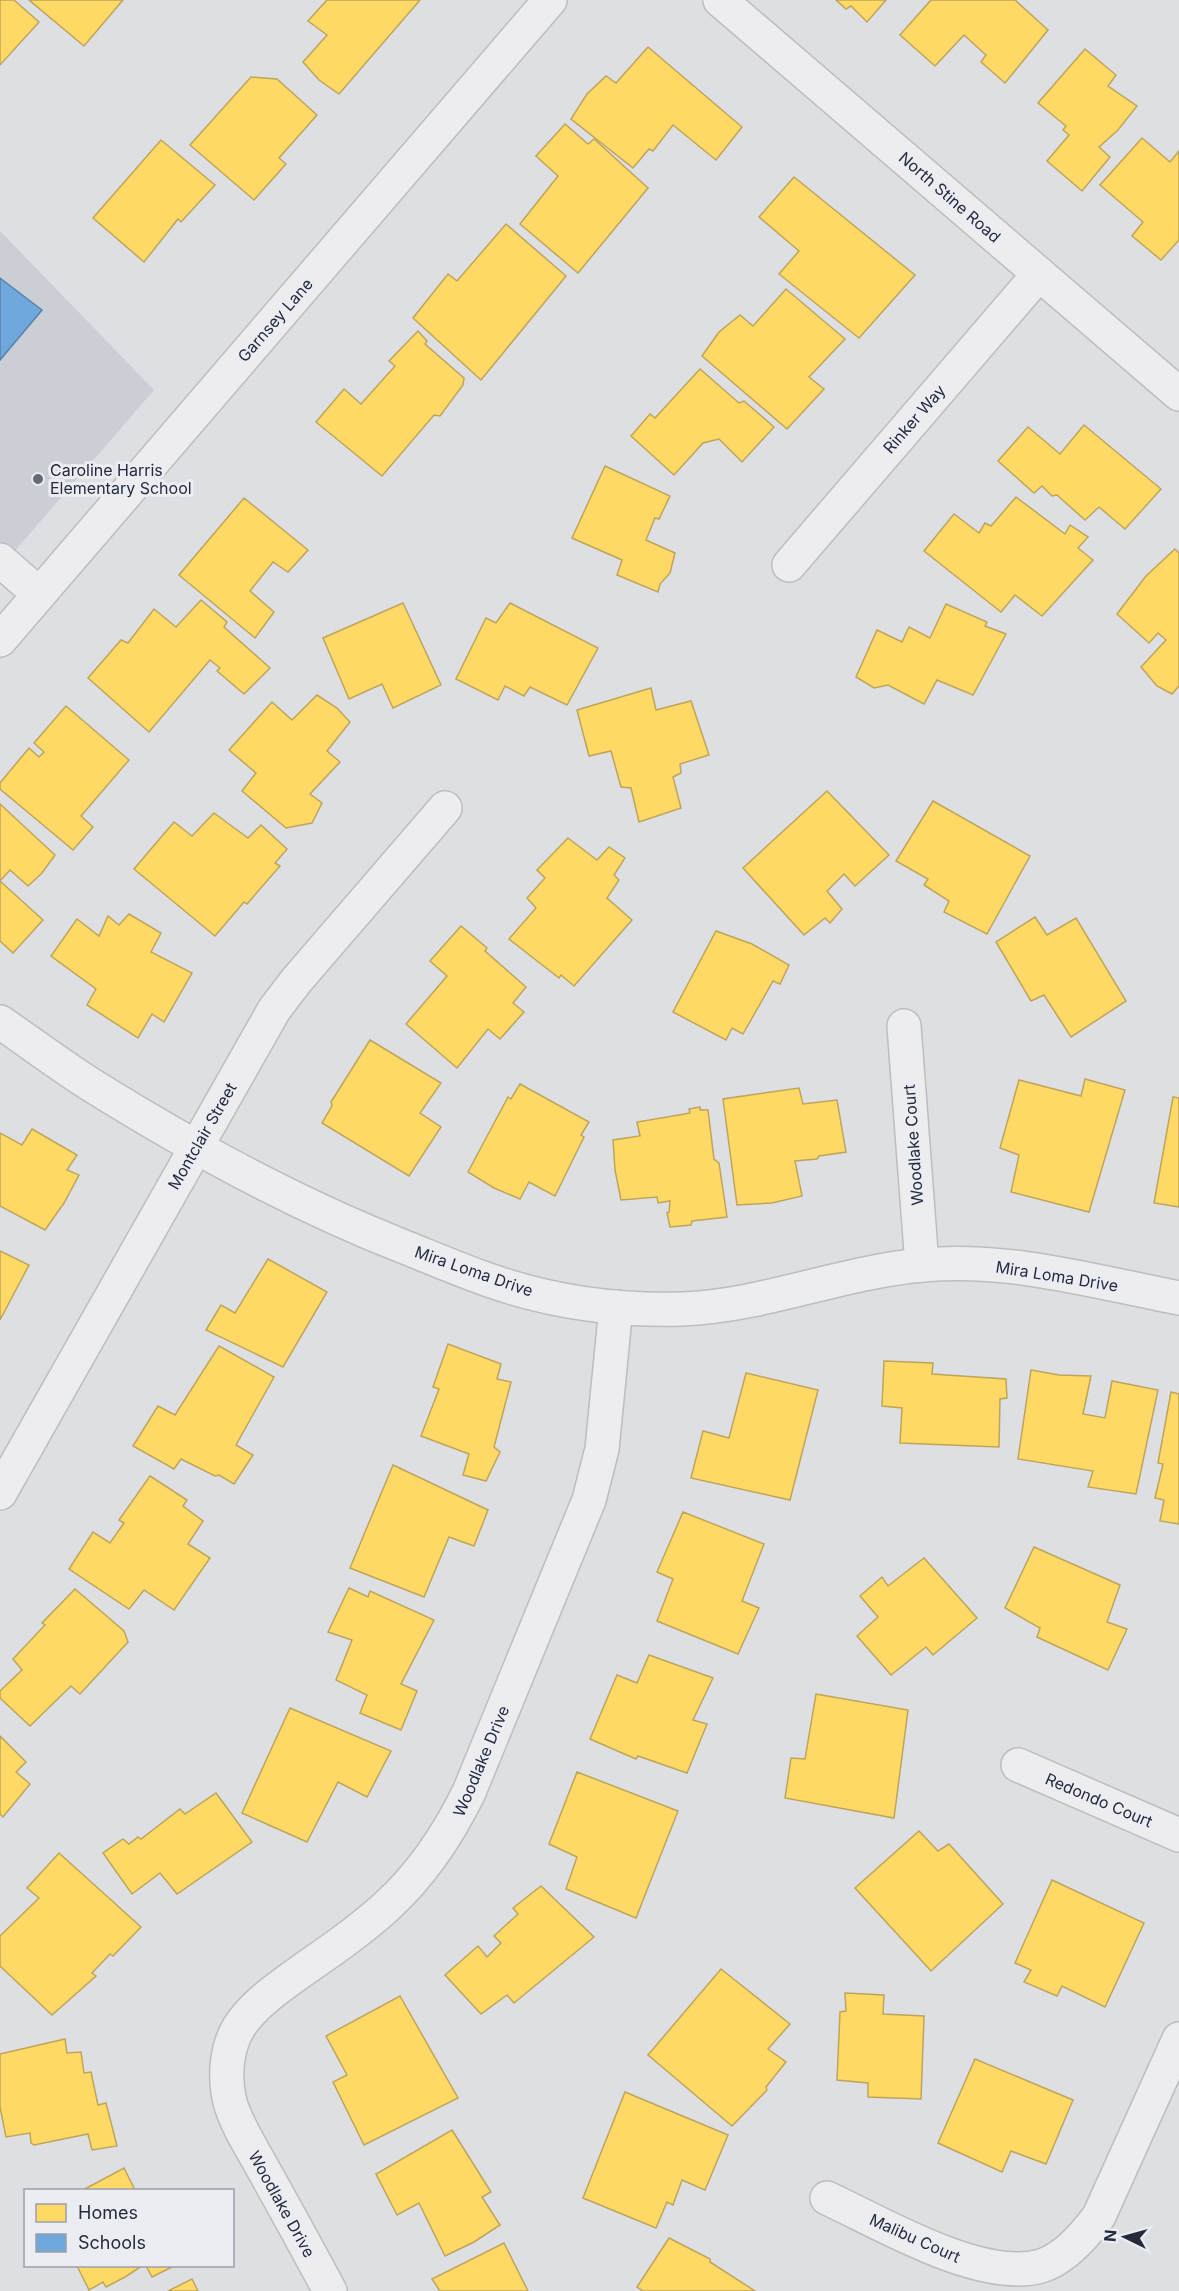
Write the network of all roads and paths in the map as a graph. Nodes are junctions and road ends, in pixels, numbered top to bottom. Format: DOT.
graph roads {
  1 [pos="550,0"];
  2 [pos="720,0"];
  3 [pos="1039,274"];
  4 [pos="1179,394"];
  5 [pos="0,560"];
  6 [pos="789,565"];
  7 [pos="39,594"];
  8 [pos="0,640"];
  9 [pos="445,808"];
  10 [pos="0,1022"];
  11 [pos="904,1026"];
  12 [pos="195,1148"];
  13 [pos="922,1264"];
  14 [pos="1179,1298"];
  15 [pos="616,1307"];
  16 [pos="0,1493"];
  17 [pos="1018,1765"];
  18 [pos="1179,1834"];
  19 [pos="1179,2039"];
  20 [pos="827,2198"];
  21 [pos="330,2291"];
  1 -- 7 [label="street, Garnsey Lane"];
  2 -- 3 [label="street, North Stine Road"];
  3 -- 4 [label="street, North Stine Road"];
  3 -- 6 [label="street, Rinker Way"];
  5 -- 7 [label="street"];
  7 -- 8 [label="street, Garnsey Lane"];
  9 -- 12 [label="street, Montclair Street"];
  10 -- 12 [label="street, Mira Loma Drive"];
  11 -- 13 [label="street, Woodlake Court"];
  12 -- 15 [label="street, Mira Loma Drive"];
  12 -- 16 [label="street, Montclair Street"];
  13 -- 14 [label="street, Mira Loma Drive"];
  13 -- 15 [label="street, Mira Loma Drive"];
  15 -- 21 [label="street, Woodlake Drive"];
  17 -- 18 [label="street, Redondo Court"];
  19 -- 20 [label="street, Malibu Court"];
}
